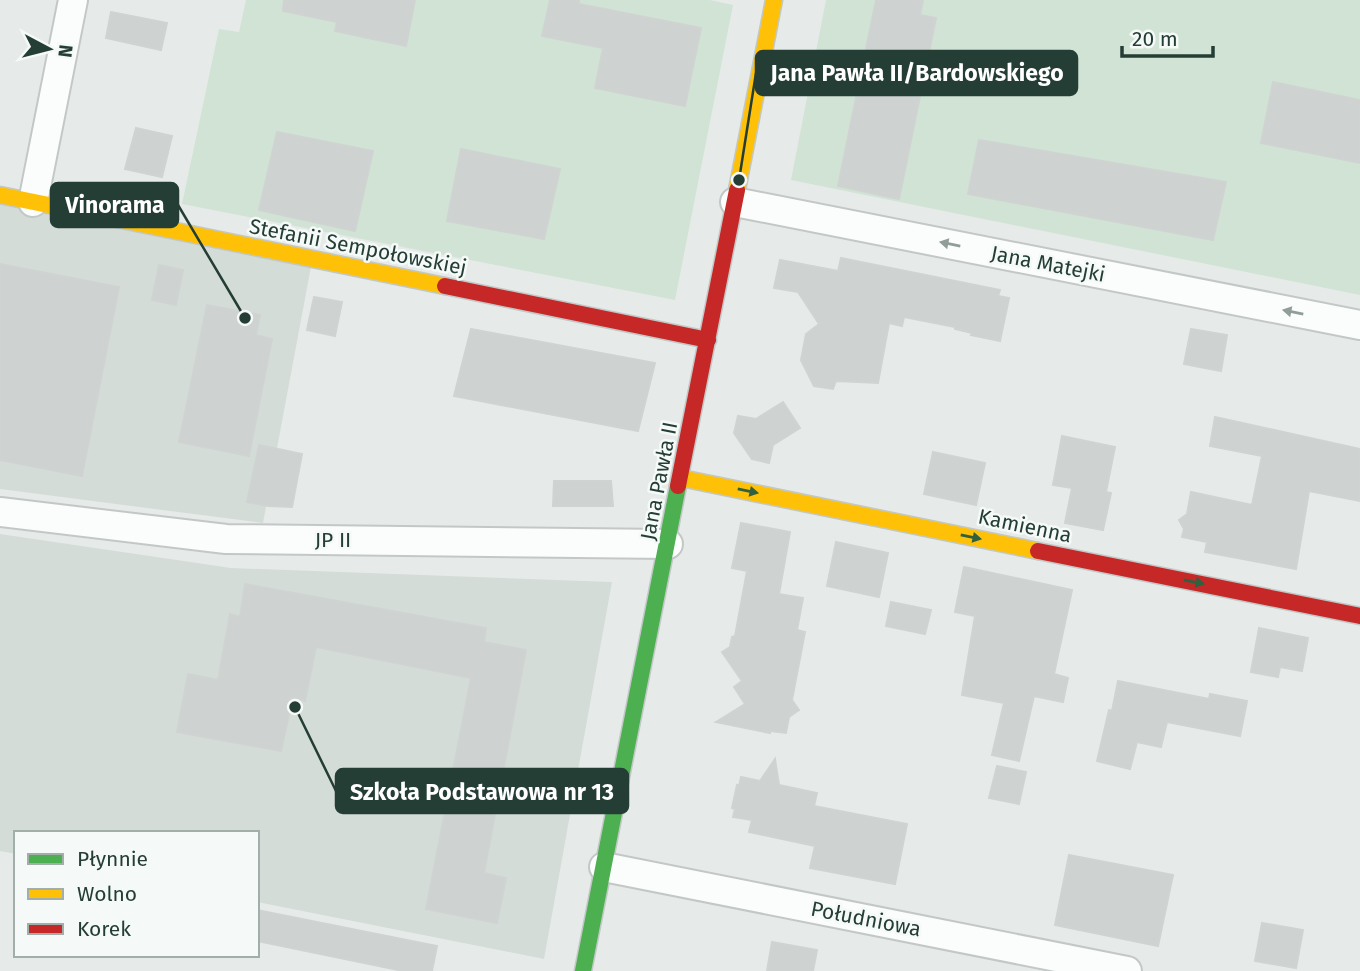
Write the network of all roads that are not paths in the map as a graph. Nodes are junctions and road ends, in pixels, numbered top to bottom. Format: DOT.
graph roads {
  1 [pos="73,0"];
  2 [pos="774,0"];
  3 [pos="0,195"];
  4 [pos="33,202"];
  5 [pos="736,202"];
  6 [pos="1360,325"];
  7 [pos="708,340"];
  8 [pos="681,478"];
  9 [pos="0,512"];
  10 [pos="668,544"];
  11 [pos="1360,616"];
  12 [pos="604,867"];
  13 [pos="583,971"];
  14 [pos="1127,971"];
  1 -- 4 [label="street"];
  2 -- 5 [label="street, Jana Pawła II"];
  3 -- 4 [label="street, Stefanii Sempołowskiej"];
  4 -- 7 [label="street, Stefanii Sempołowskiej"];
  6 -- 5 [label="street, Jana Matejki, one-way"];
  5 -- 7 [label="street, Jana Pawła II"];
  7 -- 8 [label="street, Jana Pawła II"];
  8 -- 10 [label="street, Jana Pawła II"];
  8 -- 11 [label="street, Kamienna, one-way"];
  9 -- 10 [label="street, JP II"];
  10 -- 12 [label="street, Jana Pawła II"];
  12 -- 13 [label="street, Jana Pawła II"];
  12 -- 14 [label="street, Południowa"];
}
